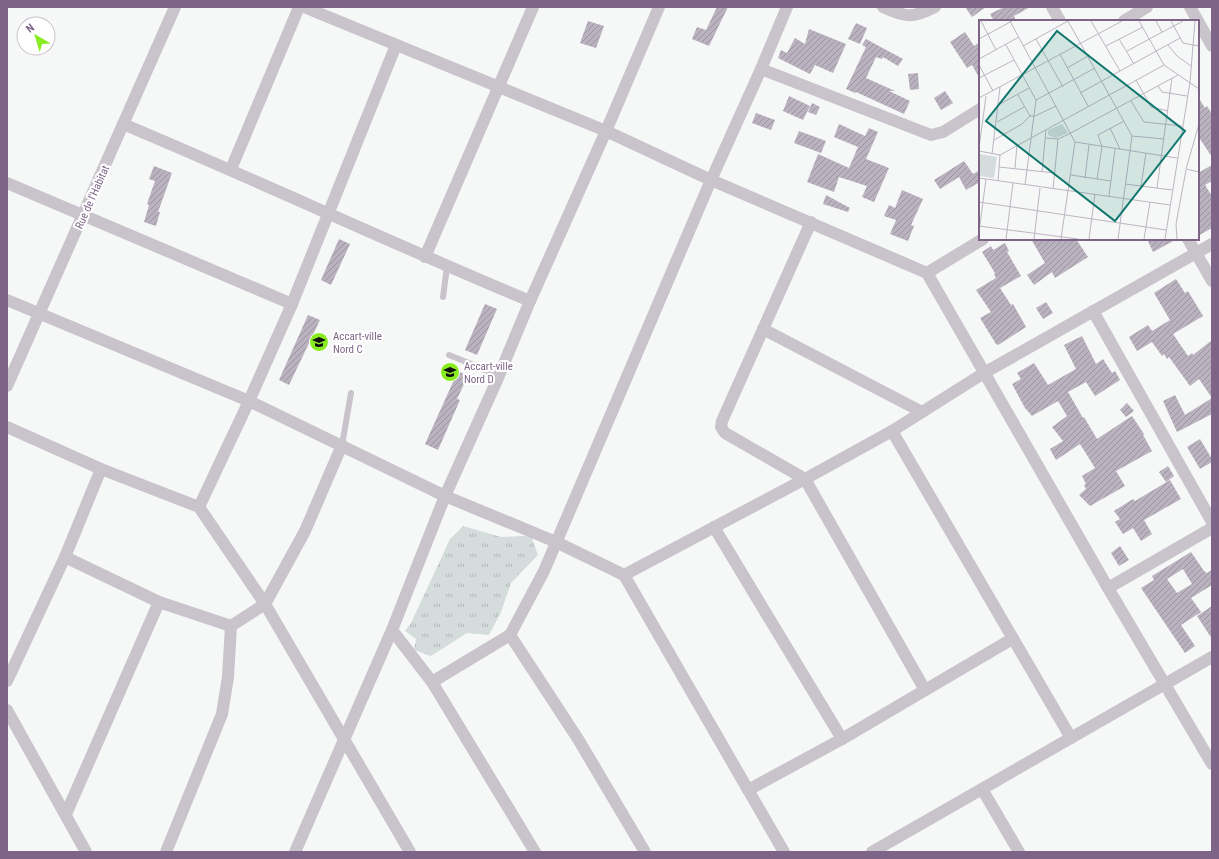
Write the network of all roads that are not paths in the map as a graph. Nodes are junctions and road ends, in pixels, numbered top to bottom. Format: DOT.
graph roads {
  1 [pos="175,7"];
  2 [pos="299,7"];
  3 [pos="304,7"];
  4 [pos="533,7"];
  5 [pos="659,7"];
  6 [pos="787,7"];
  7 [pos="883,7"];
  8 [pos="935,7"];
  9 [pos="1052,7"];
  10 [pos="1147,7"];
  11 [pos="1190,7"];
  12 [pos="1059,20"];
  13 [pos="1126,20"];
  14 [pos="1197,20"];
  15 [pos="1199,23"];
  16 [pos="396,45"];
  17 [pos="1212,46"];
  18 [pos="761,69"];
  19 [pos="498,87"];
  20 [pos="979,110"];
  21 [pos="123,124"];
  22 [pos="606,131"];
  23 [pos="231,169"];
  24 [pos="711,180"];
  25 [pos="7,183"];
  26 [pos="329,214"];
  27 [pos="83,217"];
  28 [pos="811,222"];
  29 [pos="981,240"];
  30 [pos="1189,240"];
  31 [pos="1212,244"];
  32 [pos="1196,253"];
  33 [pos="424,256"];
  34 [pos="447,267"];
  35 [pos="927,273"];
  36 [pos="1212,280"];
  37 [pos="443,297"];
  38 [pos="7,300"];
  39 [pos="530,301"];
  40 [pos="292,304"];
  41 [pos="1093,311"];
  42 [pos="38,313"];
  43 [pos="763,329"];
  44 [pos="449,355"];
  45 [pos="984,373"];
  46 [pos="498,378"];
  47 [pos="7,386"];
  48 [pos="351,393"];
  49 [pos="249,401"];
  50 [pos="922,412"];
  51 [pos="7,427"];
  52 [pos="892,431"];
  53 [pos="342,444"];
  54 [pos="101,469"];
  55 [pos="805,479"];
  56 [pos="445,496"];
  57 [pos="199,507"];
  58 [pos="1212,522"];
  59 [pos="714,527"];
  60 [pos="1212,528"];
  61 [pos="556,542"];
  62 [pos="65,557"];
  63 [pos="624,574"];
  64 [pos="1108,588"];
  65 [pos="159,602"];
  66 [pos="266,604"];
  67 [pos="231,626"];
  68 [pos="392,630"];
  69 [pos="510,635"];
  70 [pos="1012,639"];
  71 [pos="1212,657"];
  72 [pos="7,681"];
  73 [pos="432,682"];
  74 [pos="1165,684"];
  75 [pos="925,690"];
  76 [pos="7,710"];
  77 [pos="1071,738"];
  78 [pos="345,739"];
  79 [pos="842,739"];
  80 [pos="1212,764"];
  81 [pos="982,788"];
  82 [pos="748,790"];
  83 [pos="66,814"];
  84 [pos="644,851"];
  85 [pos="86,852"];
  86 [pos="166,852"];
  87 [pos="295,852"];
  88 [pos="410,852"];
  89 [pos="535,852"];
  90 [pos="784,852"];
  91 [pos="872,852"];
  92 [pos="1019,852"];
  1 -- 21 [label="street, Rue de l'Habitat"];
  2 -- 23 [label="street"];
  3 -- 16 [label="street"];
  4 -- 19 [label="street"];
  5 -- 22 [label="street"];
  6 -- 18 [label="street"];
  7 -- 8 [label="street"];
  9 -- 12 [label="street"];
  10 -- 13 [label="street"];
  11 -- 14 [label="street"];
  15 -- 17 [label="street"];
  16 -- 19 [label="street"];
  16 -- 26 [label="street"];
  18 -- 20 [label="street"];
  18 -- 24 [label="street"];
  19 -- 22 [label="street"];
  19 -- 33 [label="street"];
  21 -- 23 [label="street"];
  21 -- 27 [label="street, Rue de l'Habitat"];
  22 -- 24 [label="street"];
  22 -- 39 [label="street"];
  23 -- 26 [label="street"];
  24 -- 28 [label="street"];
  24 -- 61 [label="street"];
  25 -- 27 [label="street"];
  26 -- 33 [label="street"];
  26 -- 40 [label="street"];
  27 -- 40 [label="street"];
  27 -- 42 [label="street, Rue de l'Habitat"];
  28 -- 35 [label="street"];
  28 -- 43 [label="street"];
  29 -- 35 [label="street"];
  30 -- 32 [label="street"];
  31 -- 32 [label="street"];
  32 -- 36 [label="street"];
  32 -- 41 [label="street"];
  33 -- 34 [label="street"];
  34 -- 37 [label="lane"];
  34 -- 39 [label="street"];
  35 -- 45 [label="street"];
  38 -- 42 [label="street"];
  39 -- 46 [label="street"];
  40 -- 49 [label="street"];
  41 -- 45 [label="street"];
  41 -- 58 [label="street"];
  42 -- 47 [label="street, Rue de l'Habitat"];
  42 -- 49 [label="street"];
  43 -- 50 [label="street"];
  43 -- 55 [label="street"];
  44 -- 46 [label="lane"];
  45 -- 50 [label="street"];
  45 -- 64 [label="street"];
  46 -- 56 [label="street"];
  48 -- 53 [label="lane"];
  49 -- 53 [label="street"];
  49 -- 57 [label="street"];
  50 -- 52 [label="street"];
  51 -- 54 [label="street"];
  52 -- 55 [label="street"];
  52 -- 70 [label="street"];
  53 -- 56 [label="street"];
  53 -- 66 [label="street"];
  54 -- 57 [label="street"];
  54 -- 62 [label="street"];
  55 -- 59 [label="street"];
  55 -- 75 [label="street"];
  56 -- 61 [label="street"];
  56 -- 68 [label="street"];
  57 -- 66 [label="street"];
  59 -- 63 [label="street"];
  59 -- 79 [label="street"];
  60 -- 64 [label="street"];
  61 -- 63 [label="street"];
  61 -- 69 [label="street"];
  62 -- 65 [label="street"];
  62 -- 72 [label="street"];
  63 -- 82 [label="street"];
  64 -- 74 [label="street"];
  65 -- 67 [label="street"];
  65 -- 83 [label="street"];
  66 -- 67 [label="street"];
  66 -- 78 [label="street"];
  67 -- 86 [label="street"];
  68 -- 73 [label="street"];
  68 -- 78 [label="street"];
  69 -- 73 [label="street"];
  69 -- 84 [label="street"];
  70 -- 75 [label="street"];
  70 -- 77 [label="street"];
  71 -- 74 [label="street"];
  73 -- 89 [label="street"];
  74 -- 77 [label="street"];
  74 -- 80 [label="street"];
  75 -- 79 [label="street"];
  76 -- 83 [label="street"];
  77 -- 81 [label="street"];
  78 -- 87 [label="street"];
  78 -- 88 [label="street"];
  79 -- 82 [label="street"];
  81 -- 91 [label="street"];
  81 -- 92 [label="street"];
  82 -- 90 [label="street"];
  83 -- 85 [label="street"];
}
